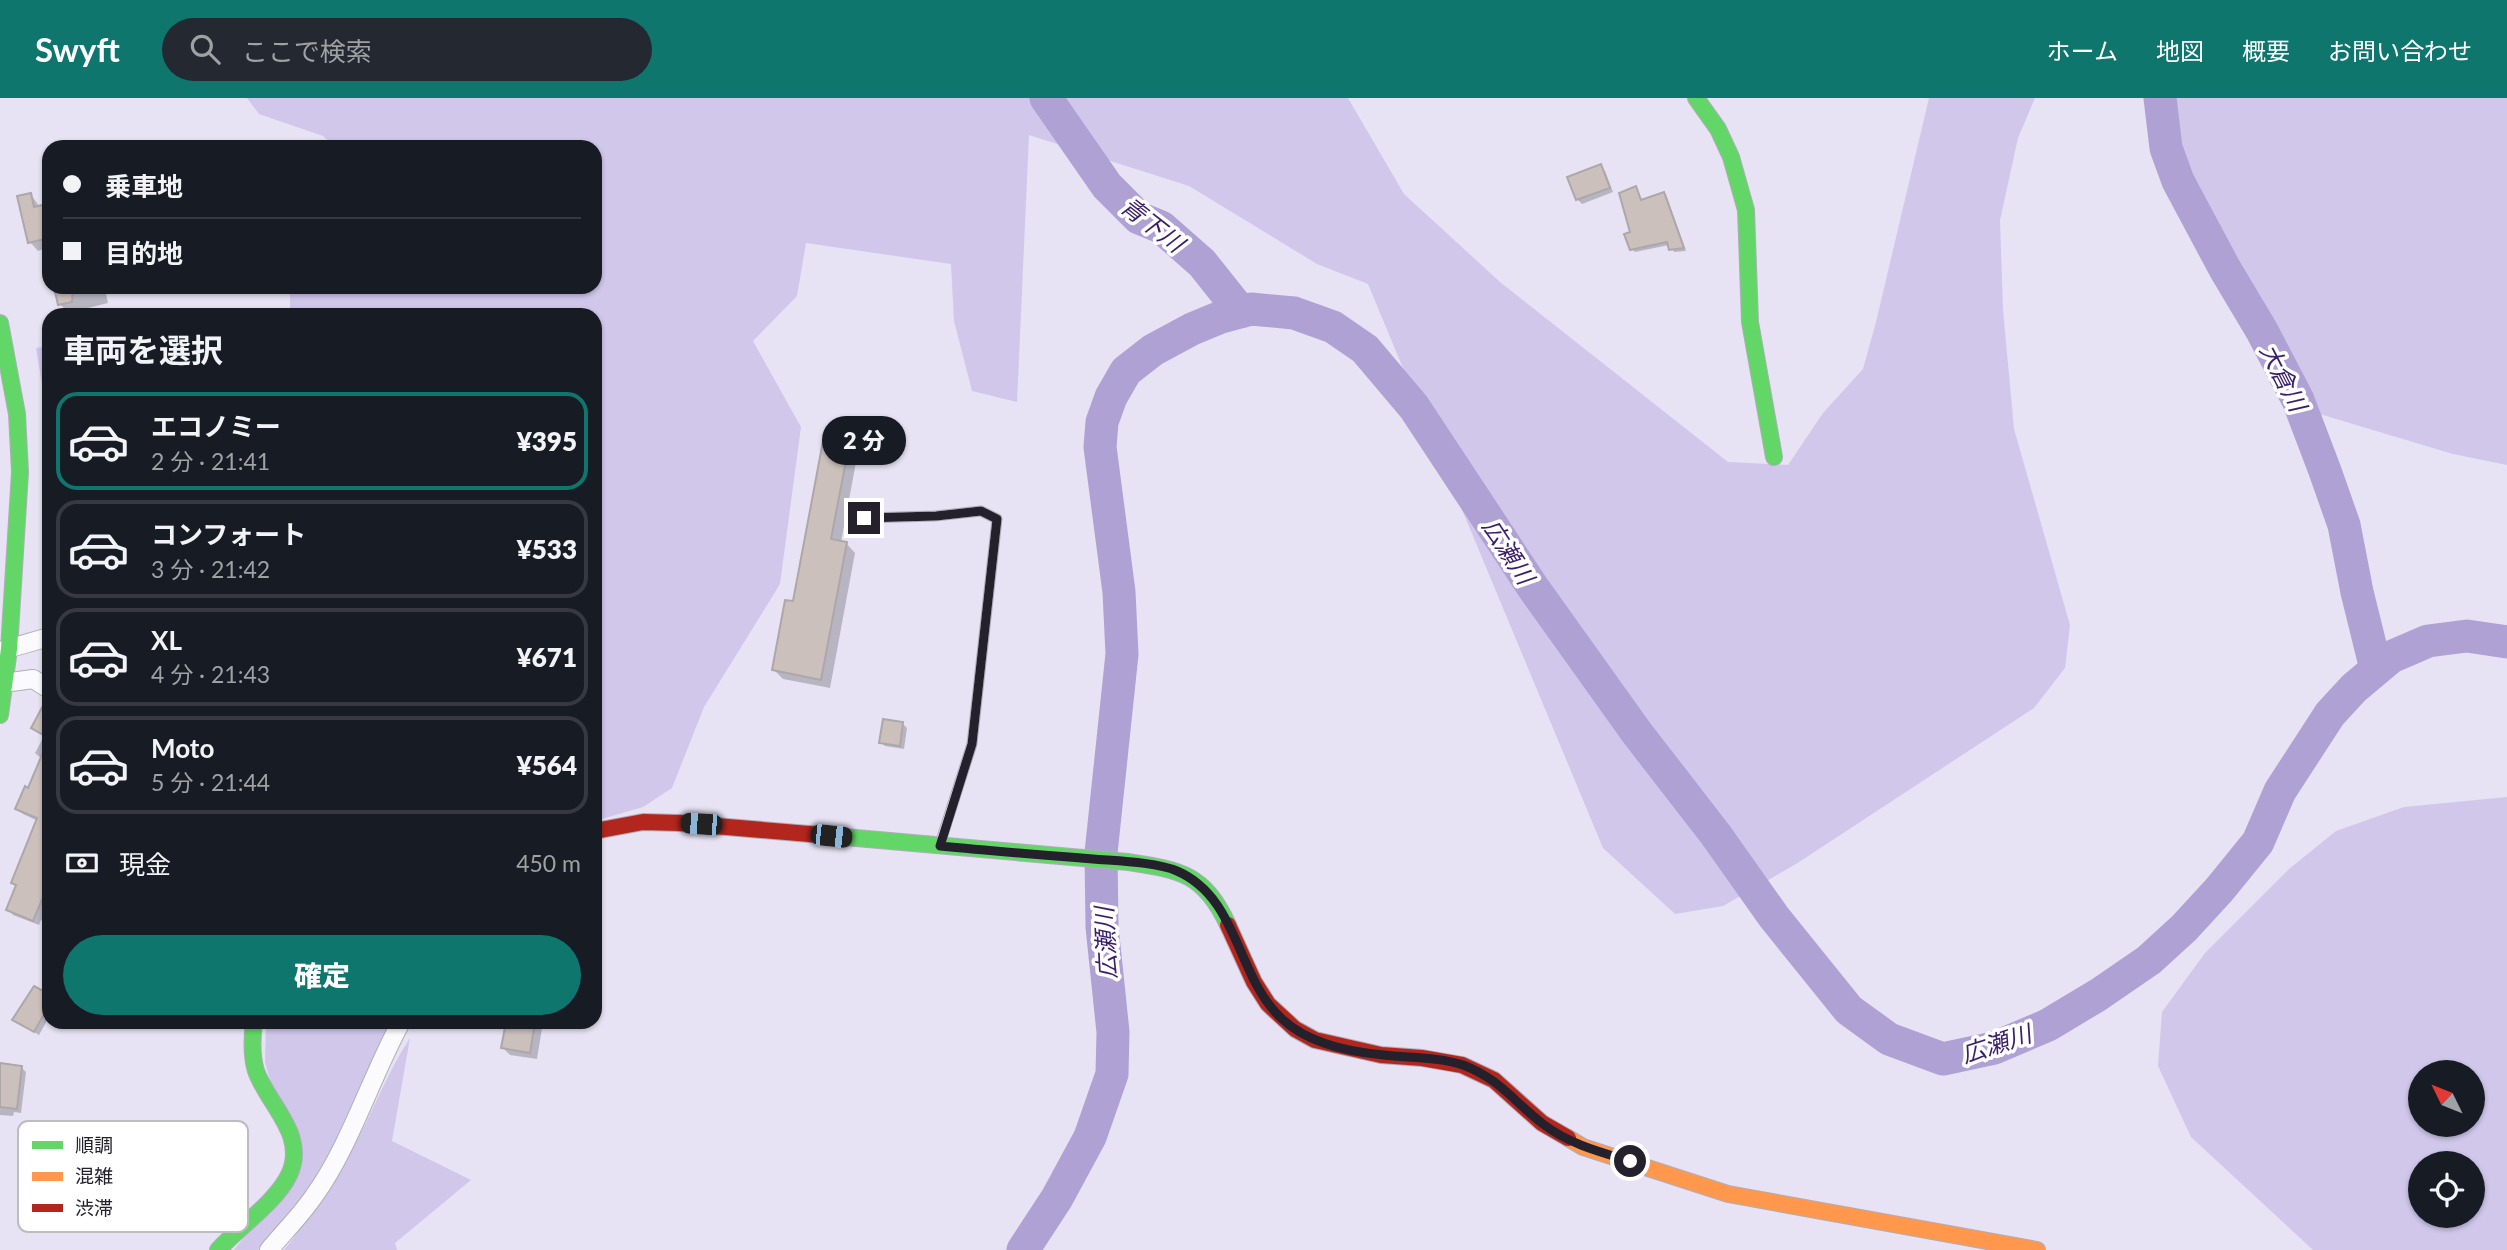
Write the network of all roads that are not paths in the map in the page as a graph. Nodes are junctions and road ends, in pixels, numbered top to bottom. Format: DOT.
graph roads {
  1 [pos="1696,98"];
  2 [pos="0,323"];
  3 [pos="1774,457"];
  4 [pos="864,518"];
  5 [pos="42,639"];
  6 [pos="4,650"];
  7 [pos="4,683"];
  8 [pos="42,685"];
  9 [pos="0,715"];
  10 [pos="602,830"];
  11 [pos="940,846"];
  12 [pos="254,1029"];
  13 [pos="397,1029"];
  14 [pos="248,1220"];
  15 [pos="236,1232"];
  16 [pos="218,1250"];
  17 [pos="269,1250"];
  18 [pos="2037,1250"];
  1 -- 3 [label="street"];
  2 -- 6 [label="street"];
  4 -- 11 [label="lane"];
  5 -- 6 [label="street"];
  6 -- 7 [label="street"];
  7 -- 8 [label="street"];
  7 -- 9 [label="street"];
  10 -- 11 [label="street"];
  11 -- 18 [label="street"];
  12 -- 14 [label="street"];
  13 -- 17 [label="street"];
  15 -- 16 [label="street"];
}
